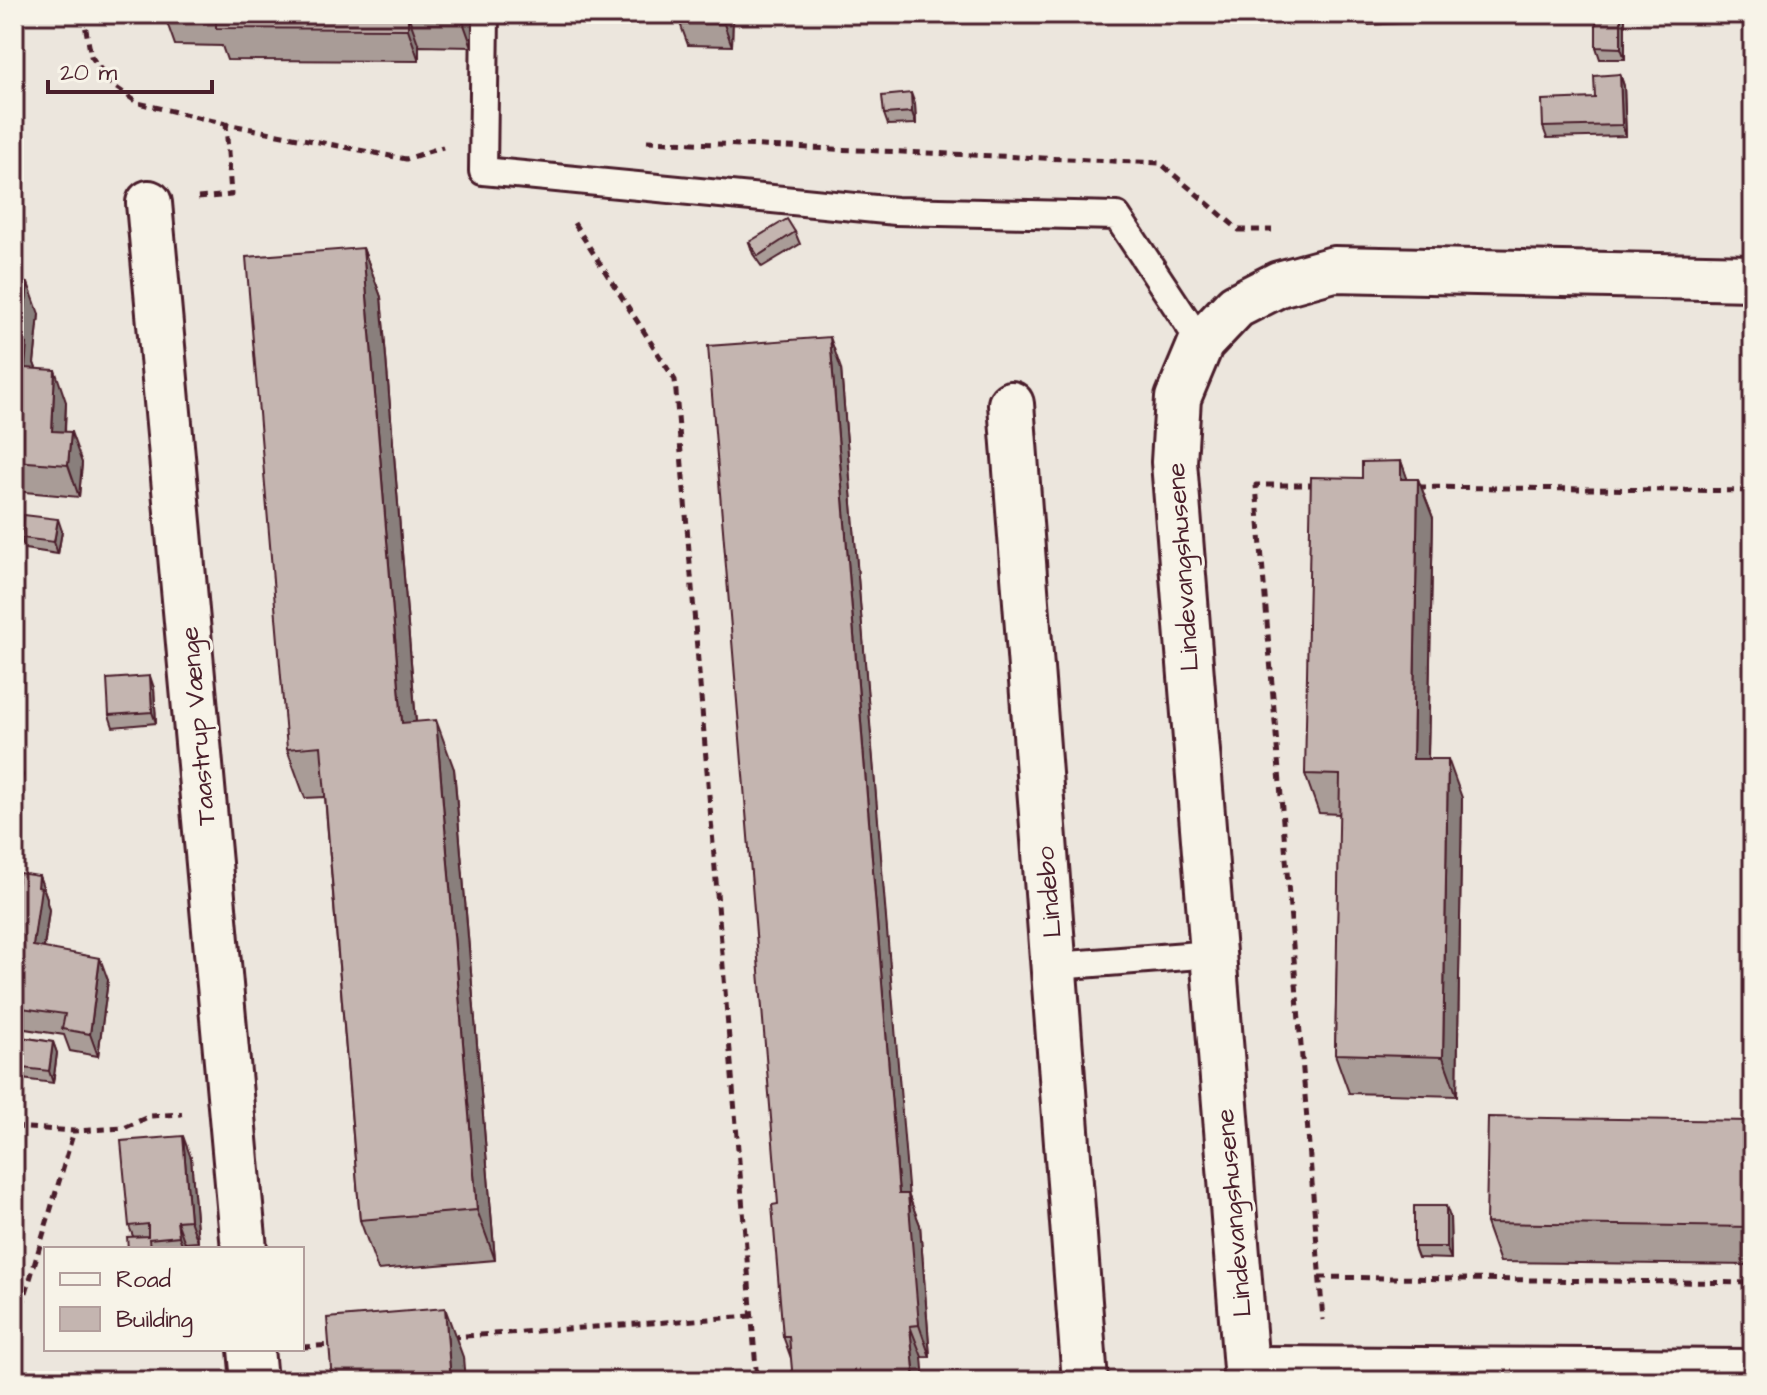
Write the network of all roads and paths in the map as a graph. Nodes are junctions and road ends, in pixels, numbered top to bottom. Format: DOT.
graph roads {
  1 [pos="485,14"];
  2 [pos="226,124"];
  3 [pos="544,177"];
  4 [pos="231,195"];
  5 [pos="149,203"];
  6 [pos="1753,278"];
  7 [pos="1201,343"];
  8 [pos="1011,404"];
  9 [pos="1318,485"];
  10 [pos="1411,487"];
  11 [pos="1753,491"];
  12 [pos="1213,954"];
  13 [pos="1055,966"];
  14 [pos="233,1109"];
  15 [pos="14,1127"];
  16 [pos="74,1131"];
  17 [pos="244,1247"];
  18 [pos="1319,1277"];
  19 [pos="1753,1283"];
  20 [pos="752,1316"];
  21 [pos="14,1333"];
  22 [pos="442,1338"];
  23 [pos="349,1344"];
  24 [pos="304,1347"];
  25 [pos="251,1351"];
  26 [pos="1327,1369"];
  27 [pos="1753,1372"];
  28 [pos="1247,1375"];
  29 [pos="254,1381"];
  30 [pos="757,1381"];
  31 [pos="1085,1381"];
  1 -- 3 [label="lane"];
  2 -- 4 [label="path"];
  3 -- 7 [label="lane"];
  3 -- 20 [label="path"];
  5 -- 14 [label="street, Taastrup Vænge"];
  6 -- 7 [label="street, Lindevangshusene"];
  7 -- 12 [label="street, Lindevangshusene"];
  8 -- 13 [label="street, Lindebo"];
  9 -- 18 [label="path"];
  10 -- 11 [label="path"];
  12 -- 13 [label="lane"];
  12 -- 28 [label="street, Lindevangshusene"];
  13 -- 31 [label="street, Lindebo"];
  14 -- 16 [label="path"];
  14 -- 17 [label="street, Taastrup Vænge"];
  15 -- 16 [label="path"];
  16 -- 21 [label="path"];
  18 -- 19 [label="path"];
  18 -- 26 [label="path"];
  20 -- 22 [label="path"];
  20 -- 30 [label="path"];
  23 -- 24 [label="path"];
  25 -- 29 [label="street"];
  26 -- 27 [label="street, Lindevangshusene"];
  26 -- 28 [label="street, Lindevangshusene"];
}
